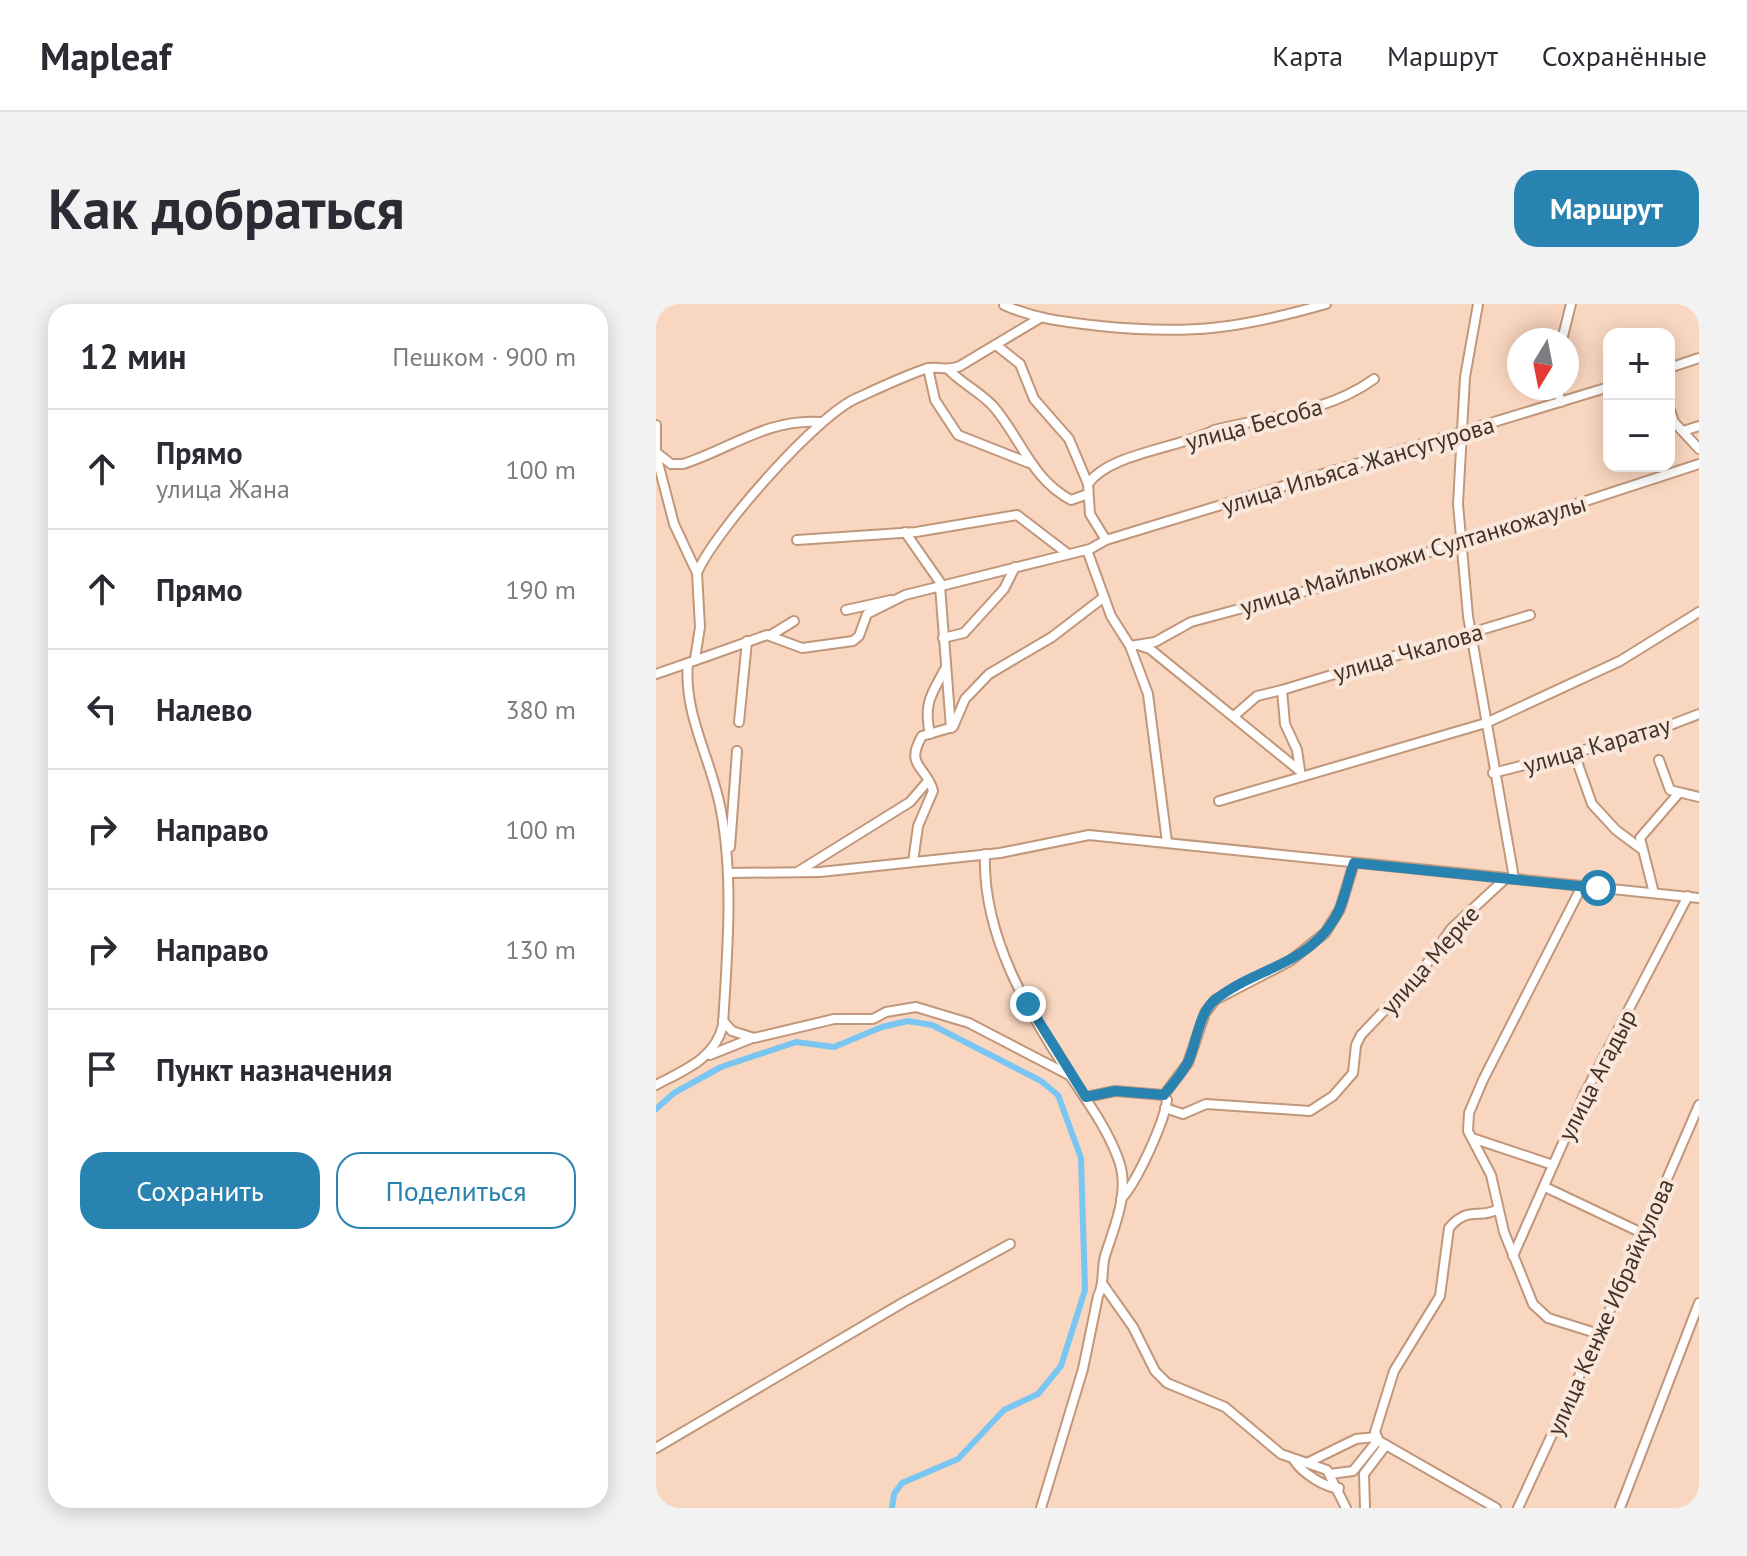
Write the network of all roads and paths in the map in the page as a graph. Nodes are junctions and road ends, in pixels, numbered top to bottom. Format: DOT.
graph roads {
  1 [pos="1326,304"];
  2 [pos="1478,304"];
  3 [pos="1571,304"];
  4 [pos="1004,305"];
  5 [pos="1040,318"];
  6 [pos="1565,328"];
  7 [pos="996,345"];
  8 [pos="1699,358"];
  9 [pos="1675,366"];
  10 [pos="928,368"];
  11 [pos="950,371"];
  12 [pos="1374,379"];
  13 [pos="1603,389"];
  14 [pos="1561,402"];
  15 [pos="820,422"];
  16 [pos="1675,423"];
  17 [pos="656,425"];
  18 [pos="1699,426"];
  19 [pos="1683,431"];
  20 [pos="1461,432"];
  21 [pos="1699,449"];
  22 [pos="657,453"];
  23 [pos="1030,464"];
  24 [pos="1699,464"];
  25 [pos="1088,489"];
  26 [pos="905,532"];
  27 [pos="797,540"];
  28 [pos="1106,540"];
  29 [pos="1464,540"];
  30 [pos="1087,550"];
  31 [pos="1068,554"];
  32 [pos="1015,567"];
  33 [pos="697,573"];
  34 [pos="941,585"];
  35 [pos="1104,597"];
  36 [pos="899,598"];
  37 [pos="846,610"];
  38 [pos="1699,612"];
  39 [pos="1530,615"];
  40 [pos="794,621"];
  41 [pos="1471,634"];
  42 [pos="771,635"];
  43 [pos="943,638"];
  44 [pos="747,641"];
  45 [pos="1130,646"];
  46 [pos="1141,646"];
  47 [pos="691,661"];
  48 [pos="946,666"];
  49 [pos="656,674"];
  50 [pos="1284,689"];
  51 [pos="1699,714"];
  52 [pos="1234,716"];
  53 [pos="739,722"];
  54 [pos="1486,723"];
  55 [pos="951,728"];
  56 [pos="930,734"];
  57 [pos="737,751"];
  58 [pos="1574,753"];
  59 [pos="1659,760"];
  60 [pos="1493,773"];
  61 [pos="1301,774"];
  62 [pos="928,781"];
  63 [pos="1678,794"];
  64 [pos="1699,797"];
  65 [pos="1219,801"];
  66 [pos="1167,842"];
  67 [pos="1640,848"];
  68 [pos="985,854"];
  69 [pos="728,860"];
  70 [pos="913,862"];
  71 [pos="1354,863"];
  72 [pos="799,872"];
  73 [pos="728,873"];
  74 [pos="1510,878"];
  75 [pos="1582,886"];
  76 [pos="1654,893"];
  77 [pos="1688,896"];
  78 [pos="1699,898"];
  79 [pos="723,1021"];
  80 [pos="754,1038"];
  81 [pos="706,1056"];
  82 [pos="1071,1076"];
  83 [pos="656,1085"];
  84 [pos="1164,1095"];
  85 [pos="1086,1097"];
  86 [pos="1699,1105"];
  87 [pos="1165,1108"];
  88 [pos="1472,1138"];
  89 [pos="1553,1165"];
  90 [pos="1545,1187"];
  91 [pos="1120,1200"];
  92 [pos="1498,1209"];
  93 [pos="1644,1234"];
  94 [pos="1010,1244"];
  95 [pos="1513,1256"];
  96 [pos="1104,1286"];
  97 [pos="1699,1303"];
  98 [pos="1599,1334"];
  99 [pos="1380,1440"];
  100 [pos="656,1448"];
  101 [pos="1294,1459"];
  102 [pos="1309,1462"];
  103 [pos="1353,1471"];
  104 [pos="1330,1474"];
  105 [pos="1364,1474"];
  106 [pos="1339,1488"];
  107 [pos="1041,1508"];
  108 [pos="1346,1508"];
  109 [pos="1365,1508"];
  110 [pos="1496,1508"];
  111 [pos="1518,1508"];
  112 [pos="1620,1508"];
  1 -- 5 [label="street"];
  2 -- 20 [label="street"];
  3 -- 6 [label="street"];
  4 -- 5 [label="street"];
  5 -- 7 [label="street"];
  7 -- 11 [label="street"];
  7 -- 25 [label="street"];
  8 -- 9 [label="street"];
  10 -- 11 [label="street"];
  10 -- 15 [label="street"];
  10 -- 23 [label="street"];
  11 -- 23 [label="street"];
  12 -- 25 [label="street, улица Бесоба"];
  13 -- 14 [label="street, улица Ильяса Жансугурова"];
  14 -- 20 [label="street, улица Ильяса Жансугурова"];
  15 -- 22 [label="street"];
  15 -- 33 [label="street"];
  16 -- 19 [label="street"];
  17 -- 22 [label="street"];
  18 -- 19 [label="street"];
  19 -- 21 [label="street"];
  20 -- 28 [label="street, улица Ильяса Жансугурова"];
  20 -- 29 [label="street"];
  22 -- 33 [label="street"];
  23 -- 25 [label="street"];
  24 -- 29 [label="street, улица Майлыкожи Султанкожаулы"];
  25 -- 28 [label="street"];
  26 -- 27 [label="street"];
  26 -- 31 [label="street"];
  26 -- 34 [label="street"];
  28 -- 30 [label="street, улица Ильяса Жансугурова"];
  29 -- 41 [label="street"];
  29 -- 46 [label="street, улица Майлыкожи Султанкожаулы"];
  30 -- 31 [label="street, улица Ильяса Жансугурова"];
  30 -- 35 [label="street"];
  31 -- 32 [label="street, улица Ильяса Жансугурова"];
  32 -- 34 [label="street, улица Ильяса Жансугурова"];
  32 -- 43 [label="street"];
  33 -- 47 [label="street"];
  34 -- 36 [label="street, улица Ильяса Жансугурова"];
  34 -- 43 [label="street"];
  35 -- 45 [label="street"];
  35 -- 55 [label="street"];
  36 -- 37 [label="street"];
  36 -- 42 [label="street"];
  38 -- 54 [label="street"];
  39 -- 41 [label="street, улица Чкалова"];
  40 -- 42 [label="street"];
  41 -- 50 [label="street, улица Чкалова"];
  41 -- 54 [label="street"];
  42 -- 44 [label="street"];
  43 -- 48 [label="street"];
  44 -- 47 [label="street"];
  44 -- 53 [label="street"];
  45 -- 46 [label="street, улица Майлыкожи Султанкожаулы"];
  45 -- 66 [label="street"];
  46 -- 52 [label="street"];
  47 -- 49 [label="street"];
  47 -- 69 [label="street"];
  48 -- 55 [label="street"];
  48 -- 56 [label="street"];
  50 -- 52 [label="street, улица Чкалова"];
  50 -- 61 [label="street"];
  51 -- 58 [label="street, улица Каратау"];
  52 -- 61 [label="street"];
  54 -- 60 [label="street"];
  54 -- 61 [label="street"];
  55 -- 56 [label="street"];
  56 -- 62 [label="street"];
  57 -- 69 [label="street"];
  58 -- 60 [label="street, улица Каратау"];
  58 -- 67 [label="street"];
  59 -- 63 [label="street"];
  60 -- 74 [label="street"];
  61 -- 65 [label="street"];
  62 -- 70 [label="street"];
  62 -- 72 [label="street"];
  63 -- 64 [label="street"];
  63 -- 67 [label="street"];
  66 -- 68 [label="street"];
  66 -- 71 [label="street"];
  67 -- 76 [label="street"];
  68 -- 70 [label="street"];
  68 -- 82 [label="street"];
  69 -- 73 [label="street"];
  70 -- 72 [label="street"];
  71 -- 74 [label="street"];
  71 -- 84 [label="street"];
  72 -- 73 [label="street"];
  73 -- 79 [label="street"];
  74 -- 75 [label="street"];
  74 -- 87 [label="street, улица Мерке"];
  75 -- 76 [label="street"];
  75 -- 88 [label="street"];
  76 -- 77 [label="street"];
  77 -- 78 [label="street"];
  77 -- 89 [label="street, улица Агадыр"];
  79 -- 80 [label="street"];
  79 -- 81 [label="street"];
  80 -- 81 [label="street"];
  80 -- 82 [label="street"];
  81 -- 83 [label="street"];
  82 -- 85 [label="street"];
  84 -- 85 [label="street"];
  84 -- 87 [label="street"];
  85 -- 91 [label="street"];
  86 -- 93 [label="street, улица Кенже Ибрайкулова"];
  87 -- 91 [label="street"];
  88 -- 89 [label="street"];
  88 -- 92 [label="street"];
  89 -- 90 [label="street, улица Агадыр"];
  90 -- 93 [label="street"];
  90 -- 95 [label="street, улица Агадыр"];
  91 -- 96 [label="street"];
  92 -- 95 [label="street"];
  92 -- 99 [label="street"];
  93 -- 98 [label="street, улица Кенже Ибрайкулова"];
  94 -- 100 [label="street"];
  95 -- 98 [label="street"];
  96 -- 101 [label="street"];
  96 -- 107 [label="street"];
  97 -- 112 [label="street"];
  98 -- 111 [label="street, улица Кенже Ибрайкулова"];
  99 -- 102 [label="street"];
  99 -- 103 [label="street"];
  99 -- 105 [label="street"];
  99 -- 110 [label="street"];
  101 -- 102 [label="street"];
  101 -- 106 [label="street"];
  102 -- 104 [label="street"];
  103 -- 104 [label="street"];
  103 -- 105 [label="street"];
  104 -- 106 [label="street"];
  105 -- 109 [label="street"];
  106 -- 108 [label="street"];
}
